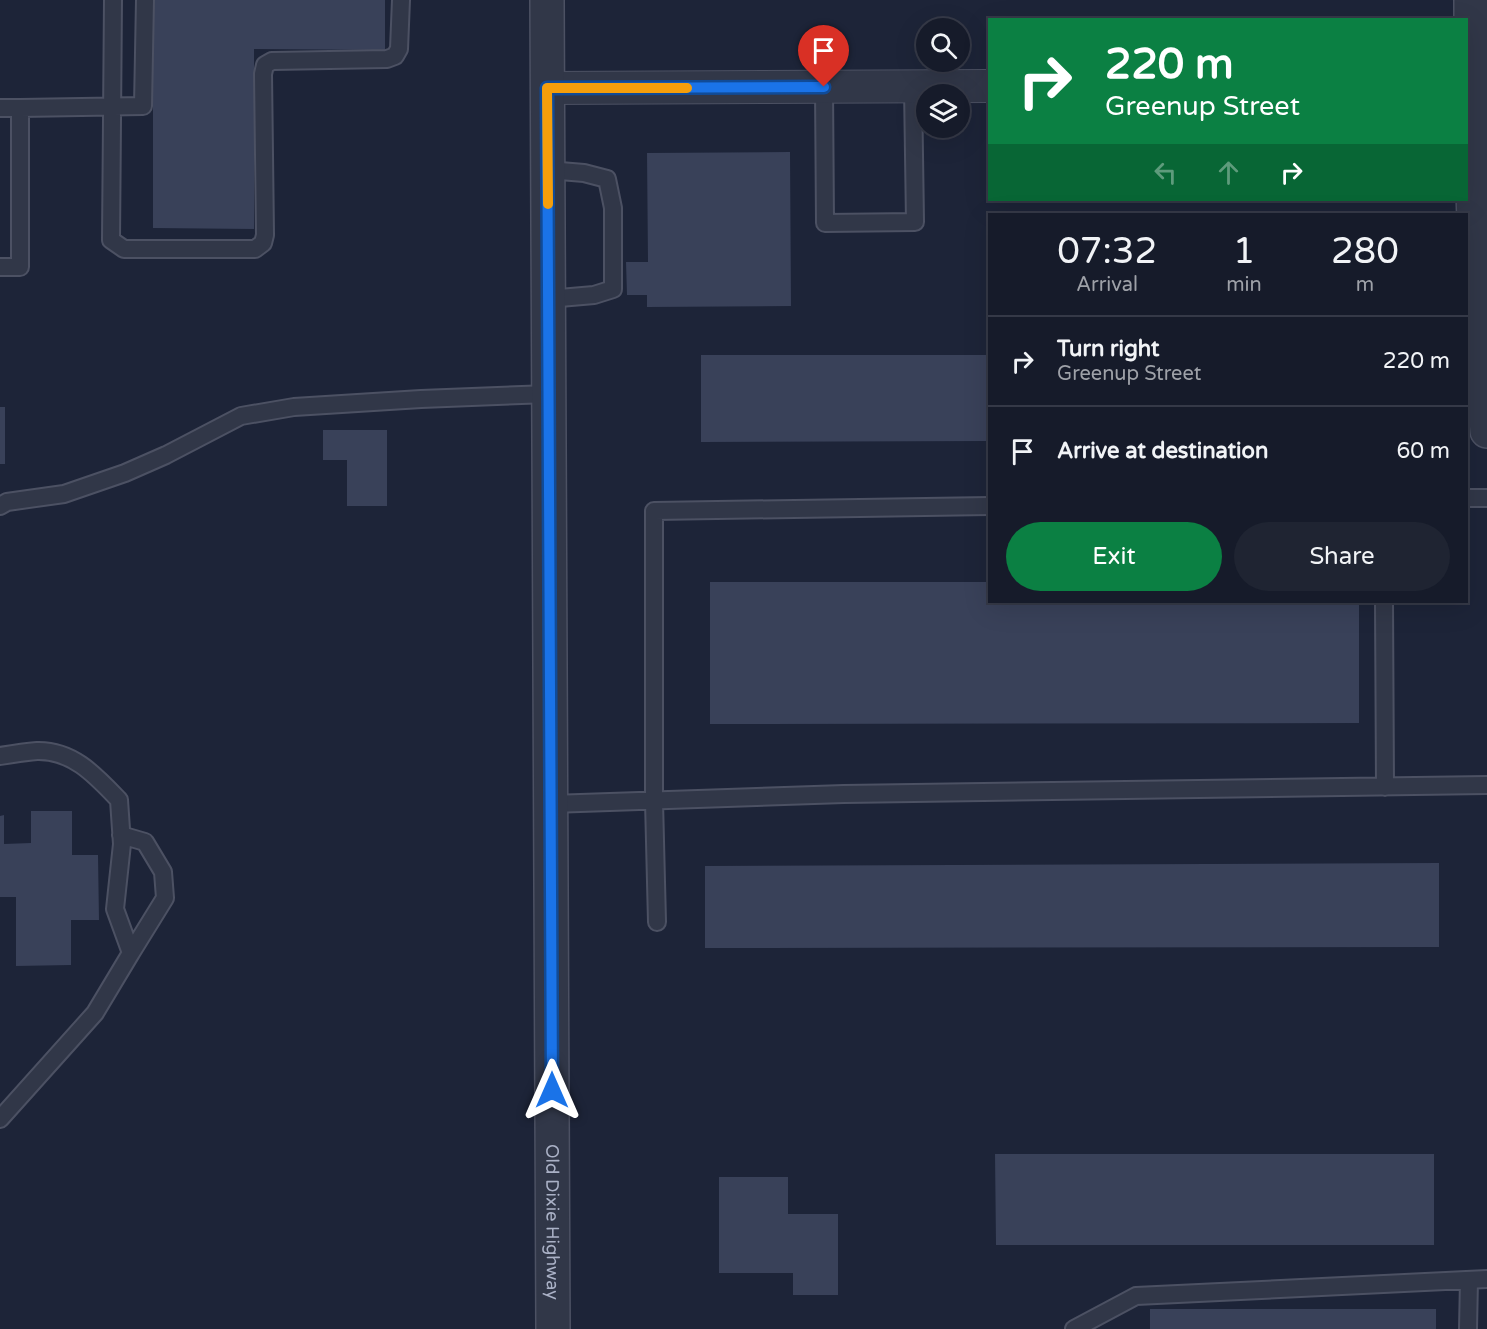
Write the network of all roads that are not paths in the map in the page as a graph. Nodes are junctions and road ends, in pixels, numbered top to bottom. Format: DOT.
graph roads {
  1 [pos="113,0"];
  2 [pos="145,0"];
  3 [pos="401,0"];
  4 [pos="547,0"];
  5 [pos="1471,0"];
  6 [pos="988,86"];
  7 [pos="824,87"];
  8 [pos="913,87"];
  9 [pos="547,88"];
  10 [pos="1474,97"];
  11 [pos="112,106"];
  12 [pos="0,108"];
  13 [pos="20,108"];
  14 [pos="548,170"];
  15 [pos="1469,181"];
  16 [pos="0,267"];
  17 [pos="548,299"];
  18 [pos="549,394"];
  19 [pos="1487,431"];
  20 [pos="1468,498"];
  21 [pos="1487,498"];
  22 [pos="0,506"];
  23 [pos="988,506"];
  24 [pos="1384,603"];
  25 [pos="0,756"];
  26 [pos="1487,785"];
  27 [pos="1385,787"];
  28 [pos="654,801"];
  29 [pos="551,804"];
  30 [pos="121,835"];
  31 [pos="657,922"];
  32 [pos="131,953"];
  33 [pos="0,1119"];
  34 [pos="1487,1279"];
  35 [pos="1468,1280"];
  36 [pos="1099,1322"];
  37 [pos="553,1329"];
  38 [pos="1074,1329"];
  39 [pos="1468,1329"];
  1 -- 11 [label="lane"];
  2 -- 11 [label="lane"];
  3 -- 11 [label="lane"];
  4 -- 9 [label="street, Old Dixie Highway"];
  5 -- 10 [label="street"];
  6 -- 8 [label="street"];
  7 -- 8 [label="street"];
  7 -- 8 [label="lane"];
  7 -- 9 [label="street"];
  9 -- 14 [label="street, Old Dixie Highway"];
  10 -- 15 [label="street"];
  11 -- 13 [label="lane"];
  12 -- 13 [label="lane"];
  13 -- 16 [label="lane"];
  14 -- 17 [label="street, Old Dixie Highway"];
  14 -- 17 [label="lane"];
  15 -- 19 [label="street"];
  17 -- 18 [label="street, Old Dixie Highway"];
  18 -- 22 [label="lane"];
  18 -- 29 [label="street, Old Dixie Highway"];
  20 -- 21 [label="lane"];
  23 -- 28 [label="lane"];
  24 -- 27 [label="lane"];
  25 -- 30 [label="lane"];
  26 -- 27 [label="lane"];
  27 -- 28 [label="lane"];
  28 -- 29 [label="lane"];
  28 -- 31 [label="lane"];
  29 -- 37 [label="street, Old Dixie Highway"];
  30 -- 32 [label="lane"];
  30 -- 32 [label="lane"];
  32 -- 33 [label="lane"];
  34 -- 35 [label="lane"];
  35 -- 36 [label="lane"];
  35 -- 39 [label="lane"];
  36 -- 38 [label="lane"];
}
